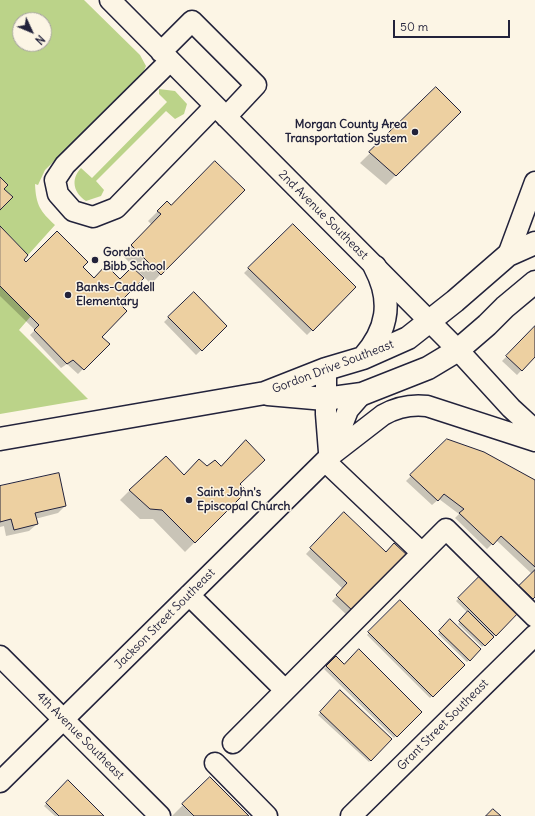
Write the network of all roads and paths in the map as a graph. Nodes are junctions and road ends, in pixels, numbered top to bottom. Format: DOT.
graph roads {
  1 [pos="110,0"];
  2 [pos="166,57"];
  3 [pos="220,112"];
  4 [pos="534,195"];
  5 [pos="535,243"];
  6 [pos="508,254"];
  7 [pos="375,267"];
  8 [pos="535,282"];
  9 [pos="430,322"];
  10 [pos="458,350"];
  11 [pos="363,358"];
  12 [pos="326,369"];
  13 [pos="265,393"];
  14 [pos="362,394"];
  15 [pos="325,399"];
  16 [pos="535,430"];
  17 [pos="0,439"];
  18 [pos="535,441"];
  19 [pos="327,459"];
  20 [pos="422,553"];
  21 [pos="189,595"];
  22 [pos="535,617"];
  23 [pos="535,635"];
  24 [pos="0,656"];
  25 [pos="285,690"];
  26 [pos="63,719"];
  27 [pos="233,743"];
  28 [pos="215,763"];
  29 [pos="0,782"];
  30 [pos="160,816"];
  31 [pos="267,816"];
  32 [pos="351,816"];
  1 -- 2 [label="street, 2nd Avenue Southeast"];
  2 -- 3 [label="street, 2nd Avenue Southeast"];
  2 -- 3 [label="street"];
  2 -- 3 [label="street"];
  3 -- 7 [label="street, 2nd Avenue Southeast"];
  4 -- 6 [label="street"];
  5 -- 6 [label="main road, Gordon Drive Southeast"];
  6 -- 9 [label="main road, Gordon Drive Southeast"];
  7 -- 9 [label="street, 2nd Avenue Southeast"];
  7 -- 11 [label="main road"];
  8 -- 10 [label="main road, Gordon Drive Southeast"];
  9 -- 10 [label="street, 2nd Avenue Southeast"];
  9 -- 11 [label="main road, Gordon Drive Southeast"];
  10 -- 14 [label="main road, Gordon Drive Southeast"];
  10 -- 16 [label="street, 2nd Avenue Southeast"];
  11 -- 12 [label="main road, Gordon Drive Southeast"];
  12 -- 13 [label="main road, Gordon Drive Southeast"];
  12 -- 15 [label="street"];
  13 -- 15 [label="main road, Gordon Drive Southeast"];
  13 -- 17 [label="main road, Gordon Drive Southeast"];
  14 -- 15 [label="main road, Gordon Drive Southeast"];
  14 -- 19 [label="street, Jackson Street Southeast"];
  15 -- 19 [label="street"];
  18 -- 19 [label="street"];
  19 -- 20 [label="street"];
  19 -- 21 [label="street, Jackson Street Southeast"];
  20 -- 22 [label="street"];
  20 -- 25 [label="street"];
  21 -- 25 [label="street"];
  21 -- 26 [label="street, Jackson Street Southeast"];
  23 -- 32 [label="street, Grant Street Southeast"];
  24 -- 26 [label="street, 4th Avenue Southeast"];
  25 -- 27 [label="street"];
  26 -- 29 [label="street, Jackson Street Southeast"];
  26 -- 30 [label="street, 4th Avenue Southeast"];
  28 -- 31 [label="street"];
}
